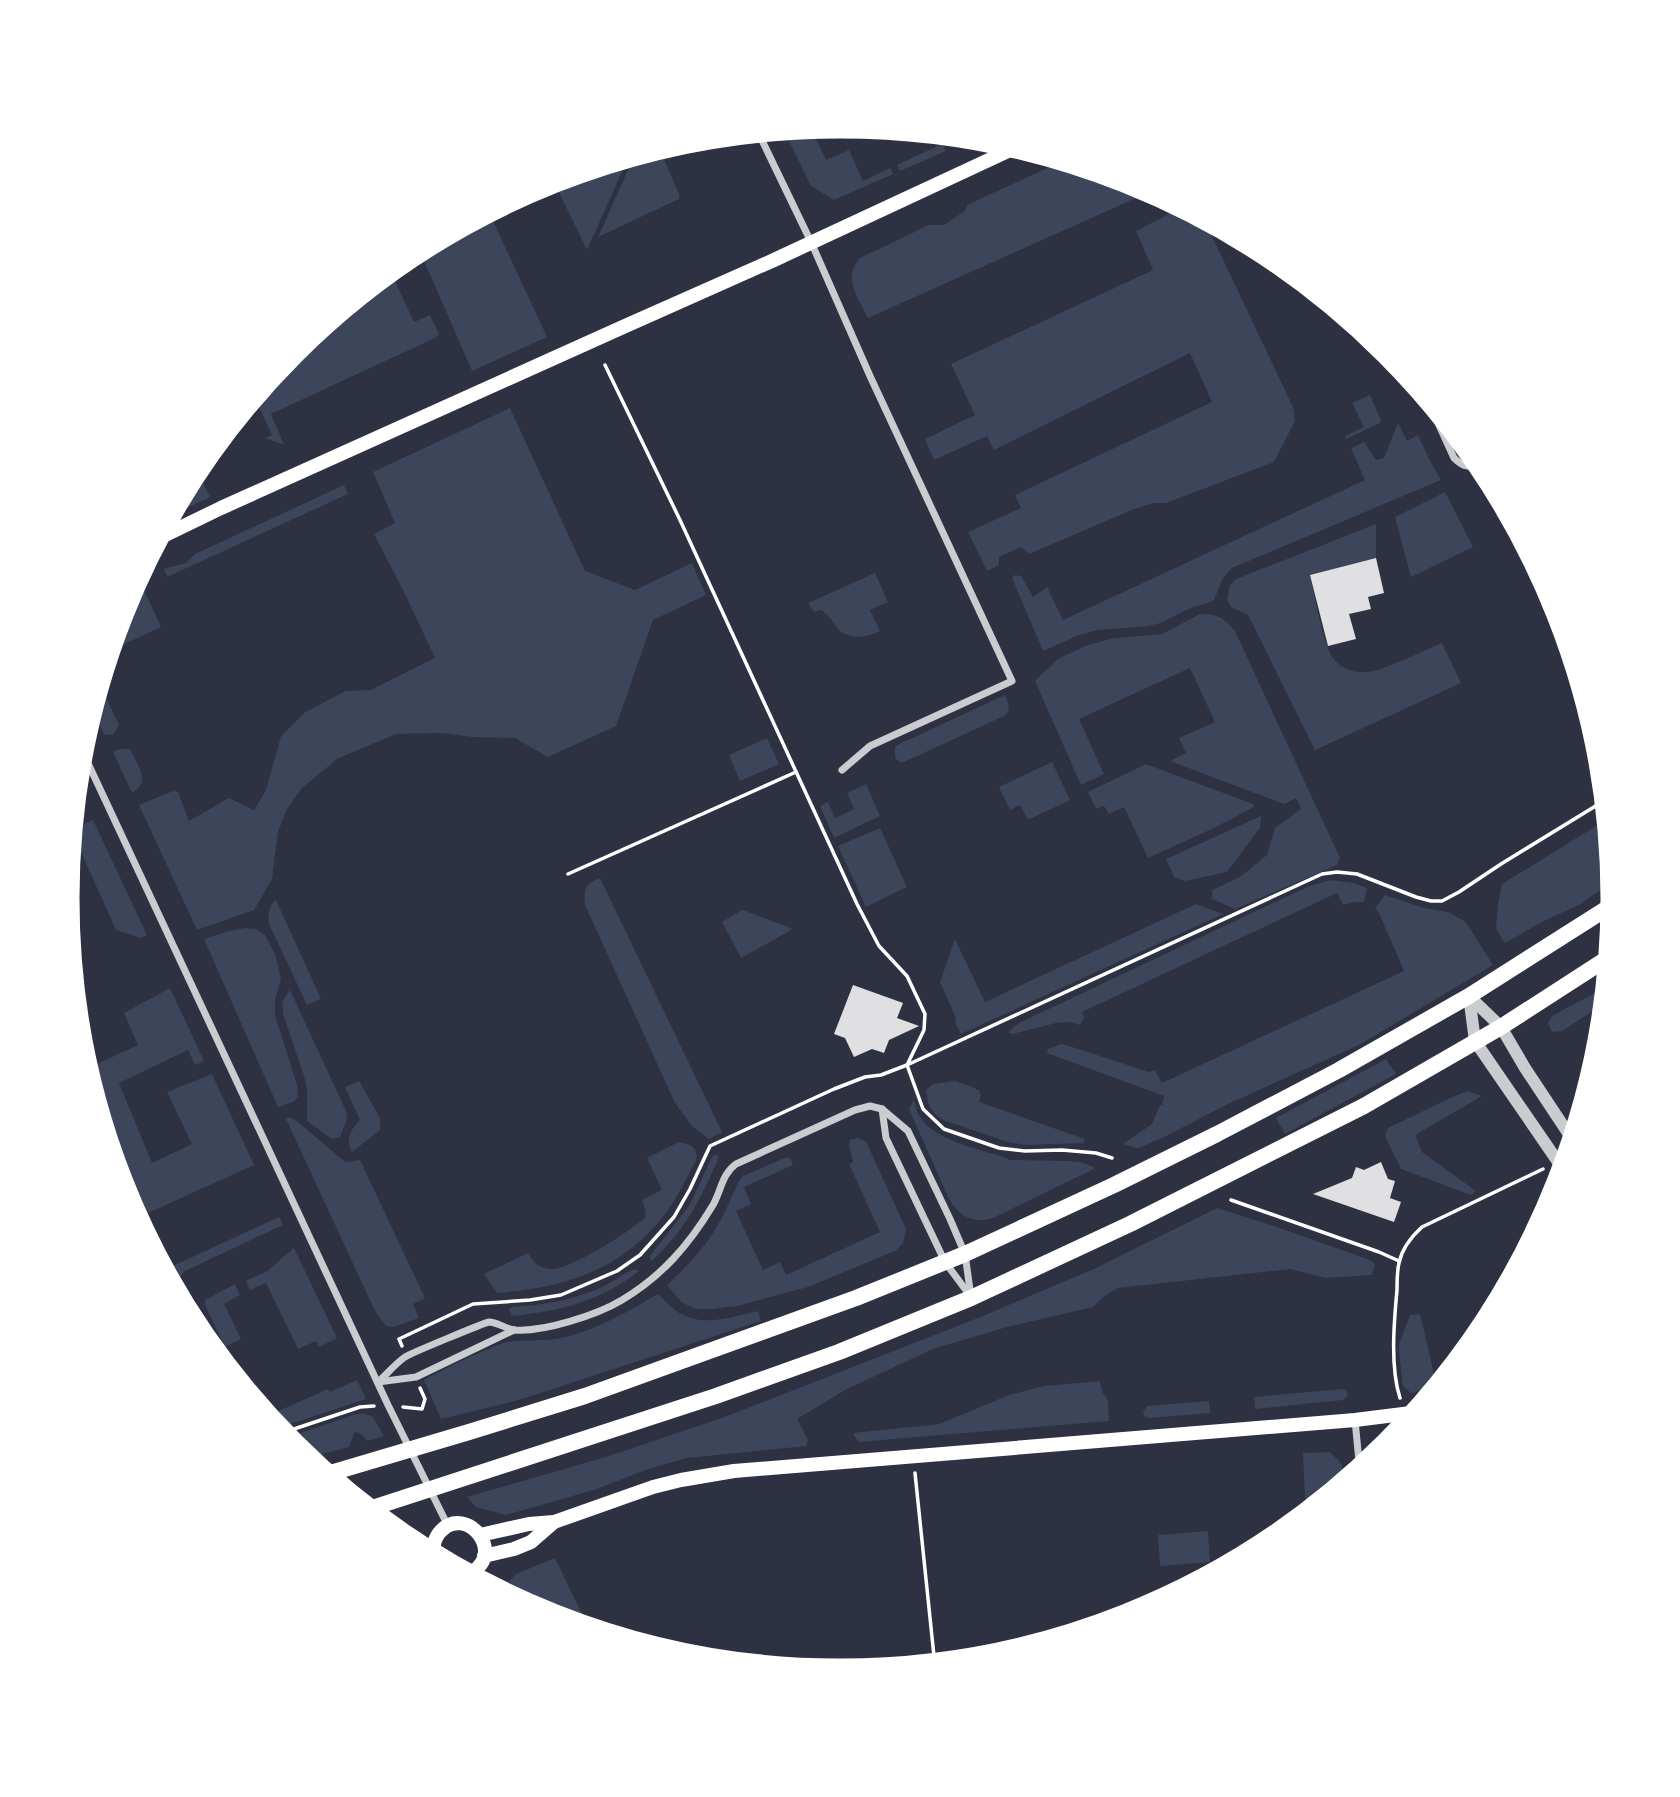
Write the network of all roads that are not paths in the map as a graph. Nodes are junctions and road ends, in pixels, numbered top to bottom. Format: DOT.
graph roads {
  1 [pos="761,138"];
  2 [pos="1006,152"];
  3 [pos="811,242"];
  4 [pos="1437,421"];
  5 [pos="1471,467"];
  6 [pos="168,533"];
  7 [pos="88,763"];
  8 [pos="842,770"];
  9 [pos="1605,910"];
  10 [pos="1602,962"];
  11 [pos="1469,996"];
  12 [pos="1501,1027"];
  13 [pos="1475,1041"];
  14 [pos="882,1109"];
  15 [pos="1568,1132"];
  16 [pos="1558,1161"];
  17 [pos="965,1254"];
  18 [pos="945,1262"];
  19 [pos="971,1298"];
  20 [pos="514,1330"];
  21 [pos="378,1382"];
  22 [pos="1405,1414"];
  23 [pos="1355,1420"];
  24 [pos="1359,1459"];
  25 [pos="335,1472"];
  26 [pos="376,1506"];
  27 [pos="554,1522"];
  28 [pos="448,1525"];
  29 [pos="480,1535"];
  30 [pos="433,1545"];
  31 [pos="484,1556"];
  32 [pos="476,1570"];
  1 -- 3 [label="street"];
  2 -- 3 [label="main road"];
  3 -- 6 [label="main road"];
  3 -- 8 [label="street"];
  4 -- 5 [label="street"];
  7 -- 21 [label="street"];
  9 -- 11 [label="main road"];
  10 -- 12 [label="main road"];
  11 -- 12 [label="street"];
  11 -- 13 [label="street"];
  11 -- 17 [label="main road"];
  12 -- 13 [label="main road"];
  12 -- 15 [label="street"];
  13 -- 16 [label="street"];
  13 -- 19 [label="main road"];
  14 -- 17 [label="street"];
  14 -- 18 [label="street"];
  14 -- 20 [label="street"];
  17 -- 18 [label="main road"];
  17 -- 19 [label="street"];
  18 -- 19 [label="street"];
  18 -- 25 [label="main road"];
  19 -- 26 [label="main road"];
  20 -- 21 [label="street"];
  20 -- 21 [label="street"];
  21 -- 28 [label="street"];
  22 -- 23 [label="main road"];
  23 -- 24 [label="street"];
  23 -- 27 [label="main road"];
  27 -- 29 [label="main road"];
  27 -- 31 [label="main road"];
  28 -- 29 [label="main road"];
  28 -- 30 [label="main road"];
  29 -- 31 [label="main road"];
  31 -- 32 [label="main road"];
}
